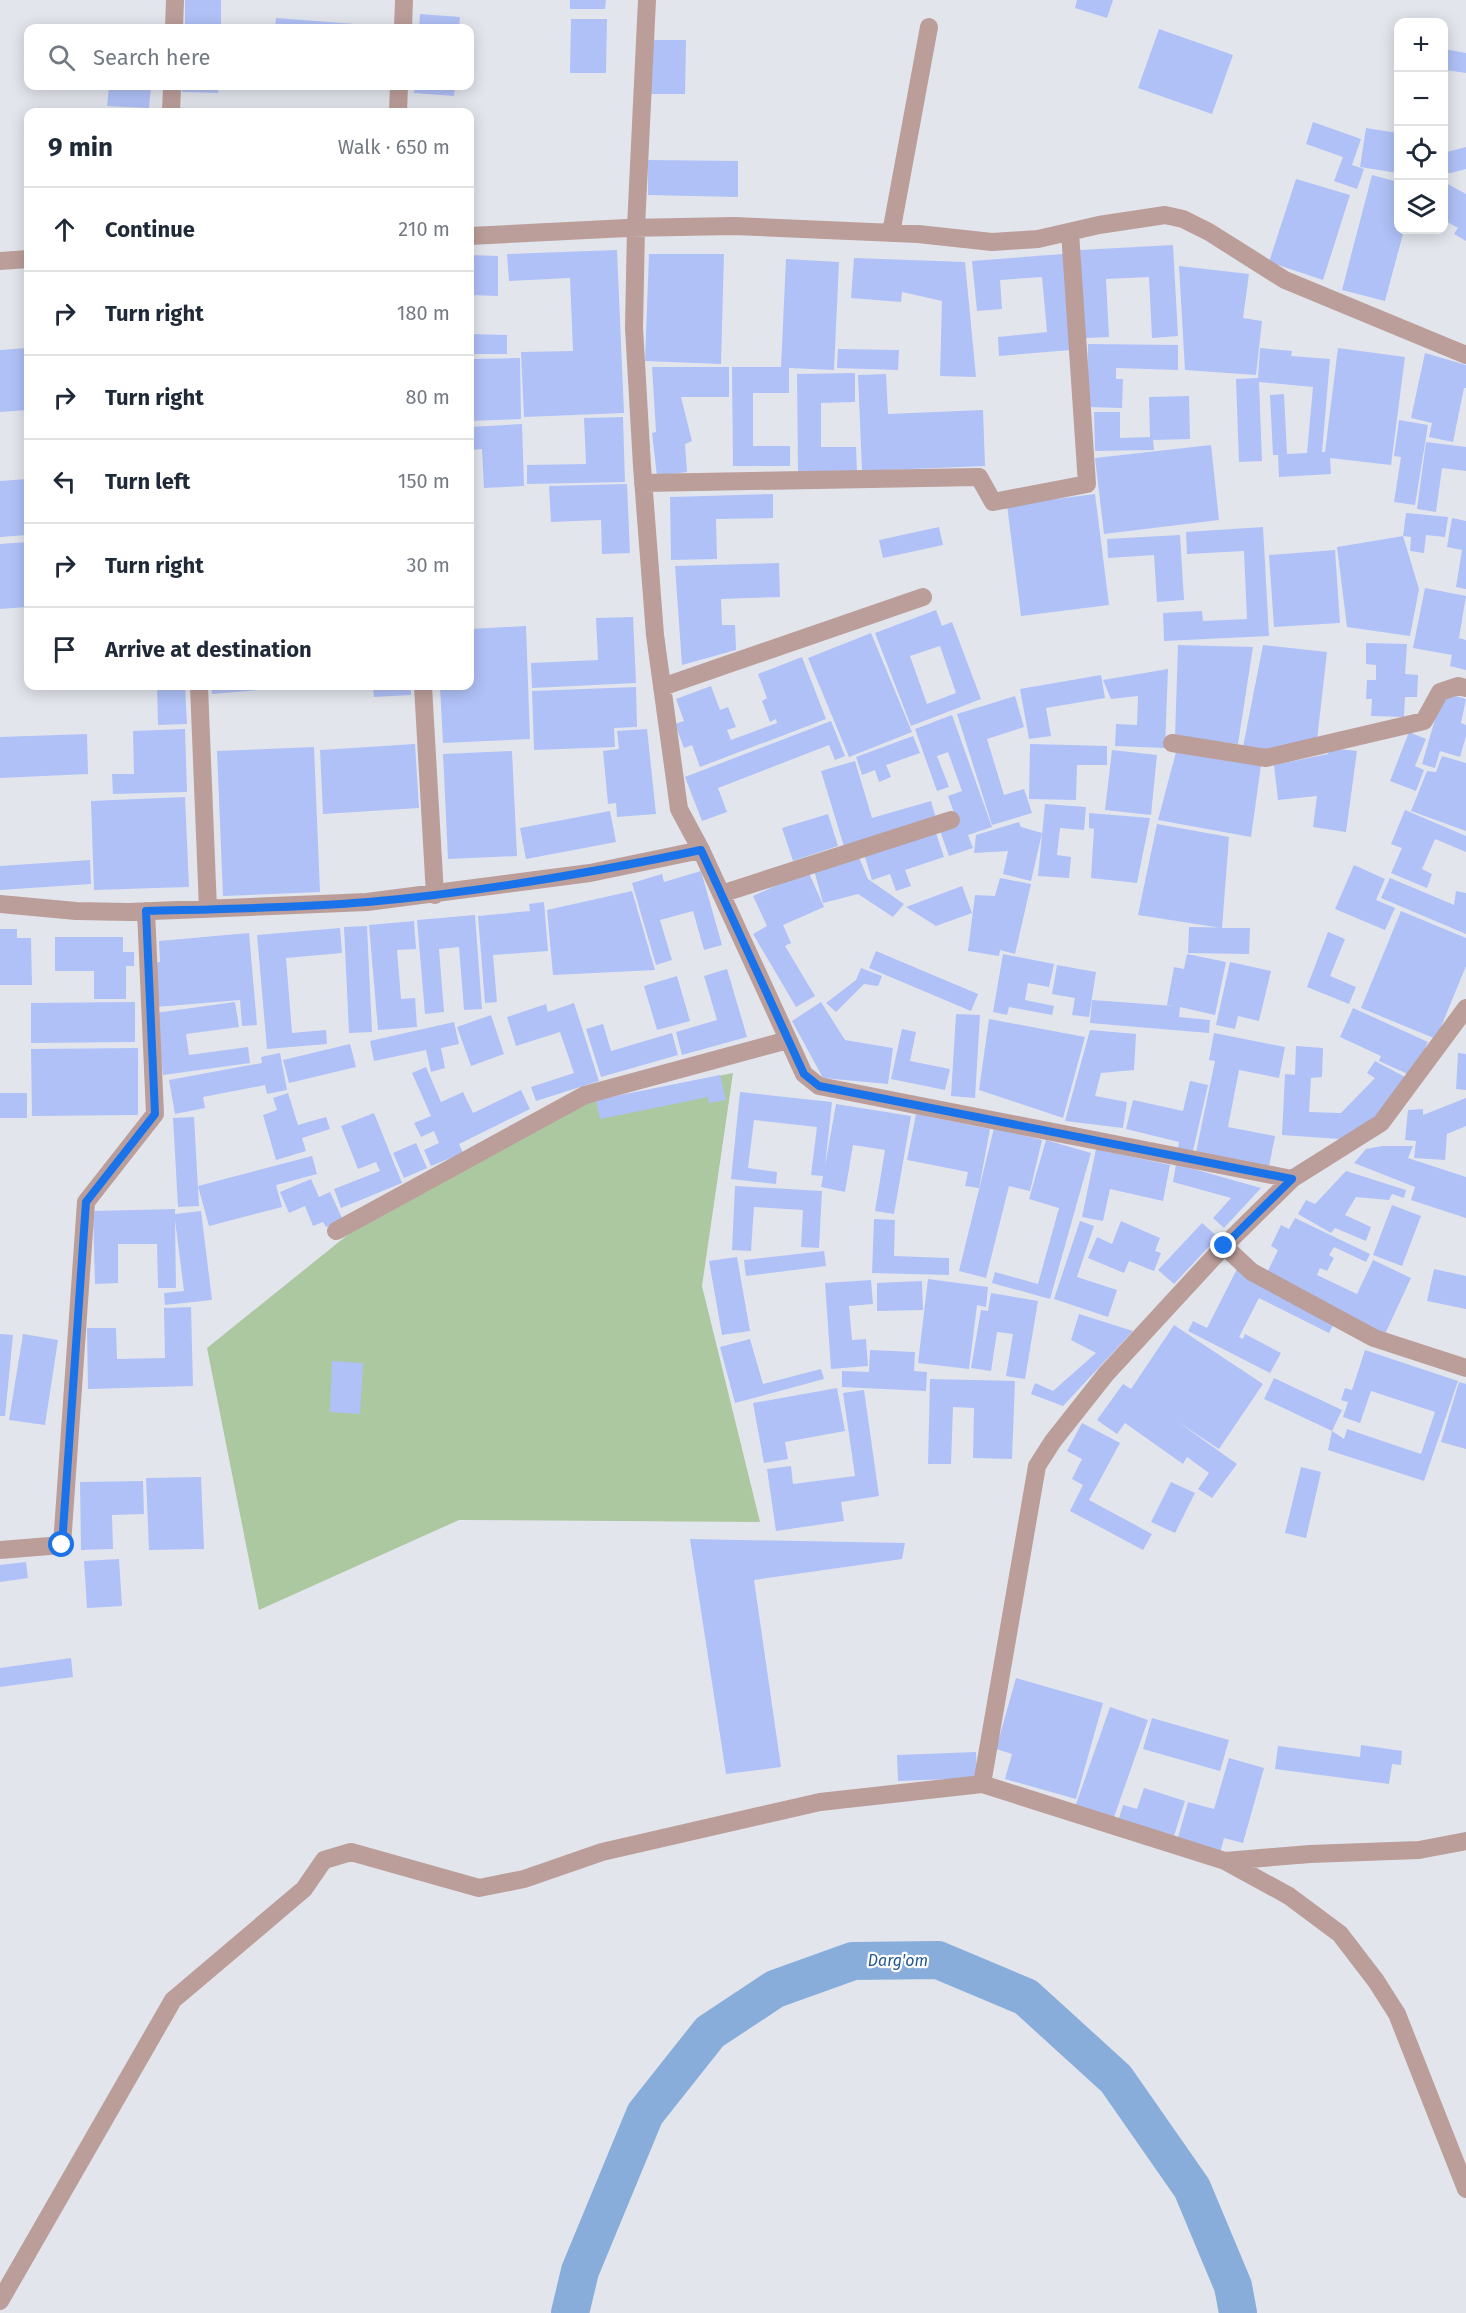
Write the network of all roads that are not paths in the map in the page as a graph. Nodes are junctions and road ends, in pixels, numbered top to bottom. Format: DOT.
graph roads {
  1 [pos="175,0"];
  2 [pos="404,0"];
  3 [pos="647,0"];
  4 [pos="174,24"];
  5 [pos="403,24"];
  6 [pos="929,27"];
  7 [pos="172,90"];
  8 [pos="399,90"];
  9 [pos="171,108"];
  10 [pos="398,108"];
  11 [pos="636,227"];
  12 [pos="1070,232"];
  13 [pos="891,233"];
  14 [pos="474,236"];
  15 [pos="24,259"];
  16 [pos="0,261"];
  17 [pos="1466,355"];
  18 [pos="643,483"];
  19 [pos="923,597"];
  20 [pos="662,687"];
  21 [pos="1466,688"];
  22 [pos="199,690"];
  23 [pos="423,690"];
  24 [pos="1172,743"];
  25 [pos="951,820"];
  26 [pos="701,850"];
  27 [pos="721,894"];
  28 [pos="435,895"];
  29 [pos="0,904"];
  30 [pos="208,909"];
  31 [pos="146,911"];
  32 [pos="1466,1008"];
  33 [pos="788,1040"];
  34 [pos="1292,1179"];
  35 [pos="336,1231"];
  36 [pos="1224,1246"];
  37 [pos="1466,1368"];
  38 [pos="0,1550"];
  39 [pos="982,1784"];
  40 [pos="1466,1841"];
  41 [pos="1225,1861"];
  42 [pos="1466,2189"];
  43 [pos="0,2301"];
  1 -- 4 [label="street"];
  2 -- 5 [label="street"];
  3 -- 11 [label="street"];
  6 -- 13 [label="street"];
  7 -- 9 [label="street"];
  8 -- 10 [label="street"];
  11 -- 13 [label="street"];
  11 -- 14 [label="street"];
  11 -- 18 [label="street"];
  12 -- 13 [label="street"];
  12 -- 17 [label="street"];
  12 -- 18 [label="street"];
  15 -- 16 [label="street"];
  18 -- 20 [label="street"];
  19 -- 20 [label="street"];
  20 -- 26 [label="street"];
  21 -- 24 [label="street"];
  22 -- 30 [label="street"];
  23 -- 28 [label="street"];
  25 -- 27 [label="street"];
  26 -- 27 [label="street"];
  26 -- 28 [label="street"];
  27 -- 33 [label="street"];
  28 -- 30 [label="street"];
  29 -- 31 [label="street"];
  30 -- 31 [label="street"];
  31 -- 38 [label="street"];
  32 -- 34 [label="street"];
  33 -- 34 [label="street"];
  33 -- 35 [label="street"];
  34 -- 36 [label="street"];
  36 -- 37 [label="street"];
  36 -- 39 [label="street"];
  39 -- 41 [label="street"];
  39 -- 43 [label="street"];
  40 -- 41 [label="street"];
  41 -- 42 [label="street"];
}
